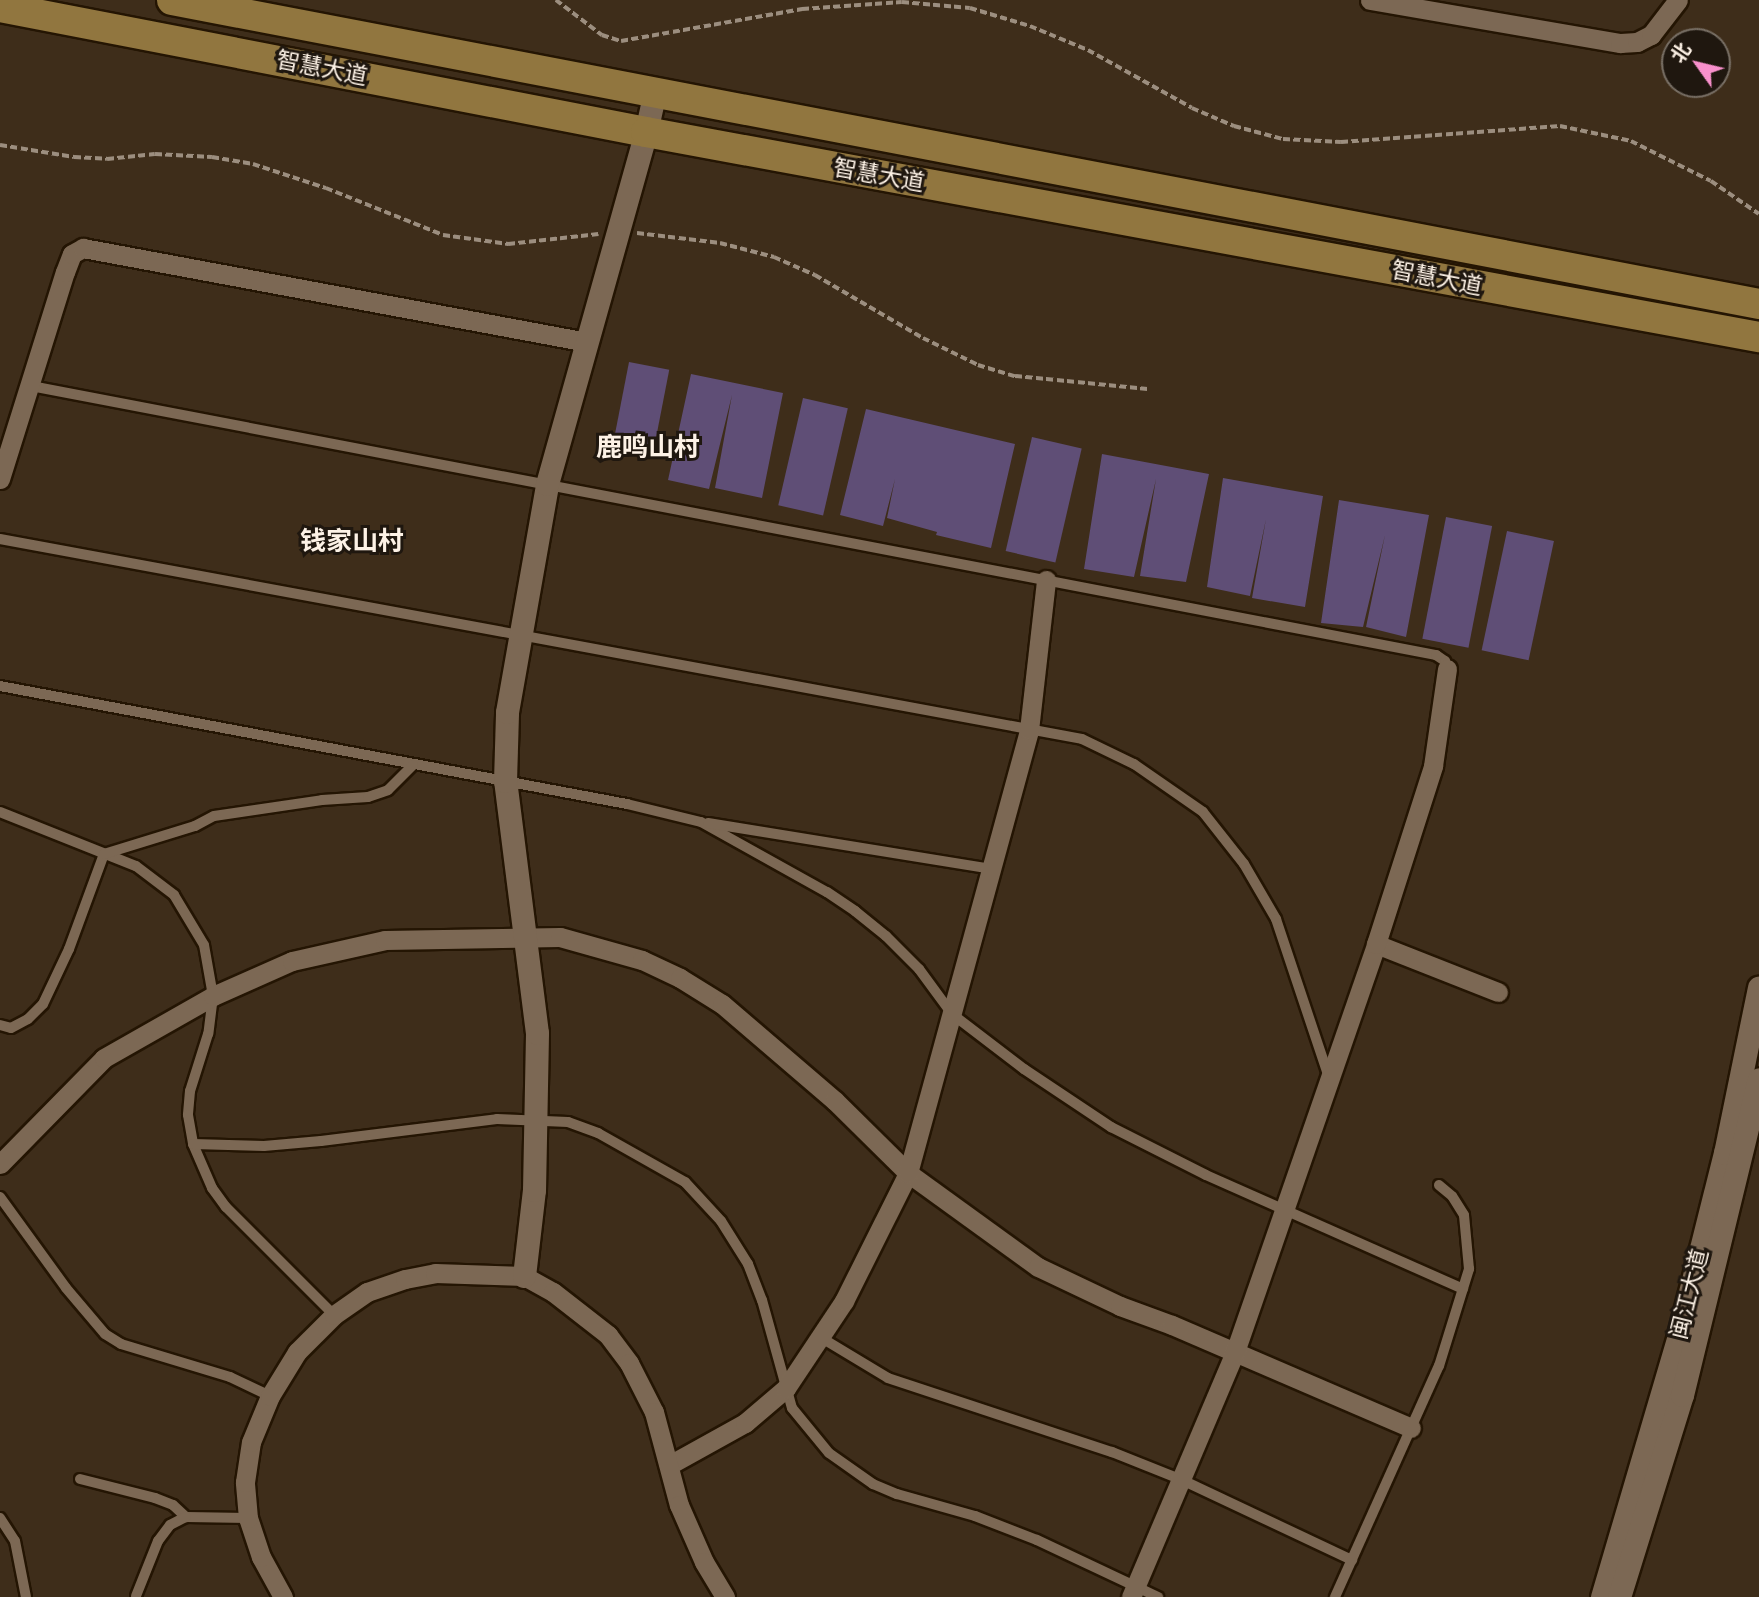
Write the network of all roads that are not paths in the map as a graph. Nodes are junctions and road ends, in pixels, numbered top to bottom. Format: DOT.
graph roads {
  1 [pos="172,0"];
  2 [pos="1370,0"];
  3 [pos="1678,0"];
  4 [pos="0,7"];
  5 [pos="655,91"];
  6 [pos="646,132"];
  7 [pos="1759,304"];
  8 [pos="1759,338"];
  9 [pos="587,342"];
  10 [pos="31,386"];
  11 [pos="0,479"];
  12 [pos="547,484"];
  13 [pos="0,538"];
  14 [pos="1045,580"];
  15 [pos="520,636"];
  16 [pos="1447,668"];
  17 [pos="0,686"];
  18 [pos="1029,730"];
  19 [pos="413,765"];
  20 [pos="505,781"];
  21 [pos="0,812"];
  22 [pos="701,821"];
  23 [pos="104,853"];
  24 [pos="991,869"];
  25 [pos="524,938"];
  26 [pos="1376,944"];
  27 [pos="1759,987"];
  28 [pos="1498,992"];
  29 [pos="213,996"];
  30 [pos="952,1014"];
  31 [pos="0,1025"];
  32 [pos="1329,1077"];
  33 [pos="1759,1079"];
  34 [pos="537,1119"];
  35 [pos="193,1144"];
  36 [pos="0,1164"];
  37 [pos="908,1173"];
  38 [pos="1439,1185"];
  39 [pos="0,1197"];
  40 [pos="1284,1209"];
  41 [pos="524,1276"];
  42 [pos="1463,1289"];
  43 [pos="334,1315"];
  44 [pos="820,1337"];
  45 [pos="1235,1352"];
  46 [pos="786,1388"];
  47 [pos="270,1396"];
  48 [pos="1411,1428"];
  49 [pos="671,1464"];
  50 [pos="80,1479"];
  51 [pos="1182,1480"];
  52 [pos="186,1517"];
  53 [pos="0,1518"];
  54 [pos="248,1518"];
  55 [pos="1352,1560"];
  56 [pos="1133,1592"];
  57 [pos="136,1596"];
  58 [pos="26,1597"];
  59 [pos="283,1597"];
  60 [pos="725,1597"];
  61 [pos="1158,1597"];
  62 [pos="1335,1597"];
  63 [pos="1602,1597"];
  64 [pos="1619,1597"];
  1 -- 5 [label="main road, 智慧大道"];
  2 -- 3 [label="street"];
  4 -- 6 [label="main road, 智慧大道"];
  5 -- 6 [label="street"];
  5 -- 7 [label="main road, 智慧大道"];
  6 -- 8 [label="main road, 智慧大道"];
  6 -- 9 [label="street"];
  9 -- 10 [label="street"];
  9 -- 12 [label="street"];
  10 -- 11 [label="street"];
  10 -- 12 [label="lane"];
  12 -- 14 [label="lane"];
  12 -- 15 [label="street"];
  13 -- 15 [label="lane"];
  14 -- 16 [label="lane"];
  14 -- 18 [label="street"];
  15 -- 18 [label="lane"];
  15 -- 20 [label="street"];
  16 -- 26 [label="street"];
  17 -- 19 [label="lane"];
  18 -- 24 [label="street"];
  18 -- 32 [label="lane"];
  19 -- 20 [label="lane"];
  19 -- 23 [label="lane"];
  20 -- 22 [label="lane"];
  20 -- 25 [label="street"];
  21 -- 23 [label="lane"];
  22 -- 24 [label="lane"];
  22 -- 30 [label="lane"];
  23 -- 29 [label="lane"];
  23 -- 31 [label="lane"];
  24 -- 30 [label="street"];
  25 -- 29 [label="street"];
  25 -- 34 [label="street"];
  25 -- 37 [label="street"];
  26 -- 28 [label="street"];
  26 -- 32 [label="street"];
  27 -- 63 [label="street, 闽江大道"];
  29 -- 35 [label="lane"];
  29 -- 36 [label="street"];
  30 -- 37 [label="street"];
  30 -- 40 [label="lane"];
  32 -- 40 [label="street"];
  33 -- 64 [label="street, 闽江大道"];
  34 -- 35 [label="lane"];
  34 -- 41 [label="street"];
  34 -- 46 [label="lane"];
  35 -- 43 [label="lane"];
  37 -- 44 [label="street"];
  37 -- 45 [label="street"];
  38 -- 42 [label="lane"];
  39 -- 47 [label="lane"];
  40 -- 42 [label="lane"];
  40 -- 45 [label="street"];
  41 -- 43 [label="street"];
  41 -- 49 [label="street"];
  42 -- 48 [label="lane"];
  43 -- 47 [label="street"];
  44 -- 46 [label="street"];
  44 -- 51 [label="lane"];
  45 -- 48 [label="street"];
  45 -- 51 [label="street"];
  46 -- 49 [label="street"];
  46 -- 56 [label="lane"];
  47 -- 54 [label="street"];
  48 -- 55 [label="lane"];
  49 -- 60 [label="street"];
  50 -- 52 [label="lane"];
  51 -- 55 [label="lane"];
  51 -- 56 [label="street"];
  52 -- 54 [label="lane"];
  52 -- 57 [label="lane"];
  53 -- 58 [label="lane"];
  54 -- 59 [label="street"];
  55 -- 62 [label="lane"];
  56 -- 61 [label="lane"];
}
